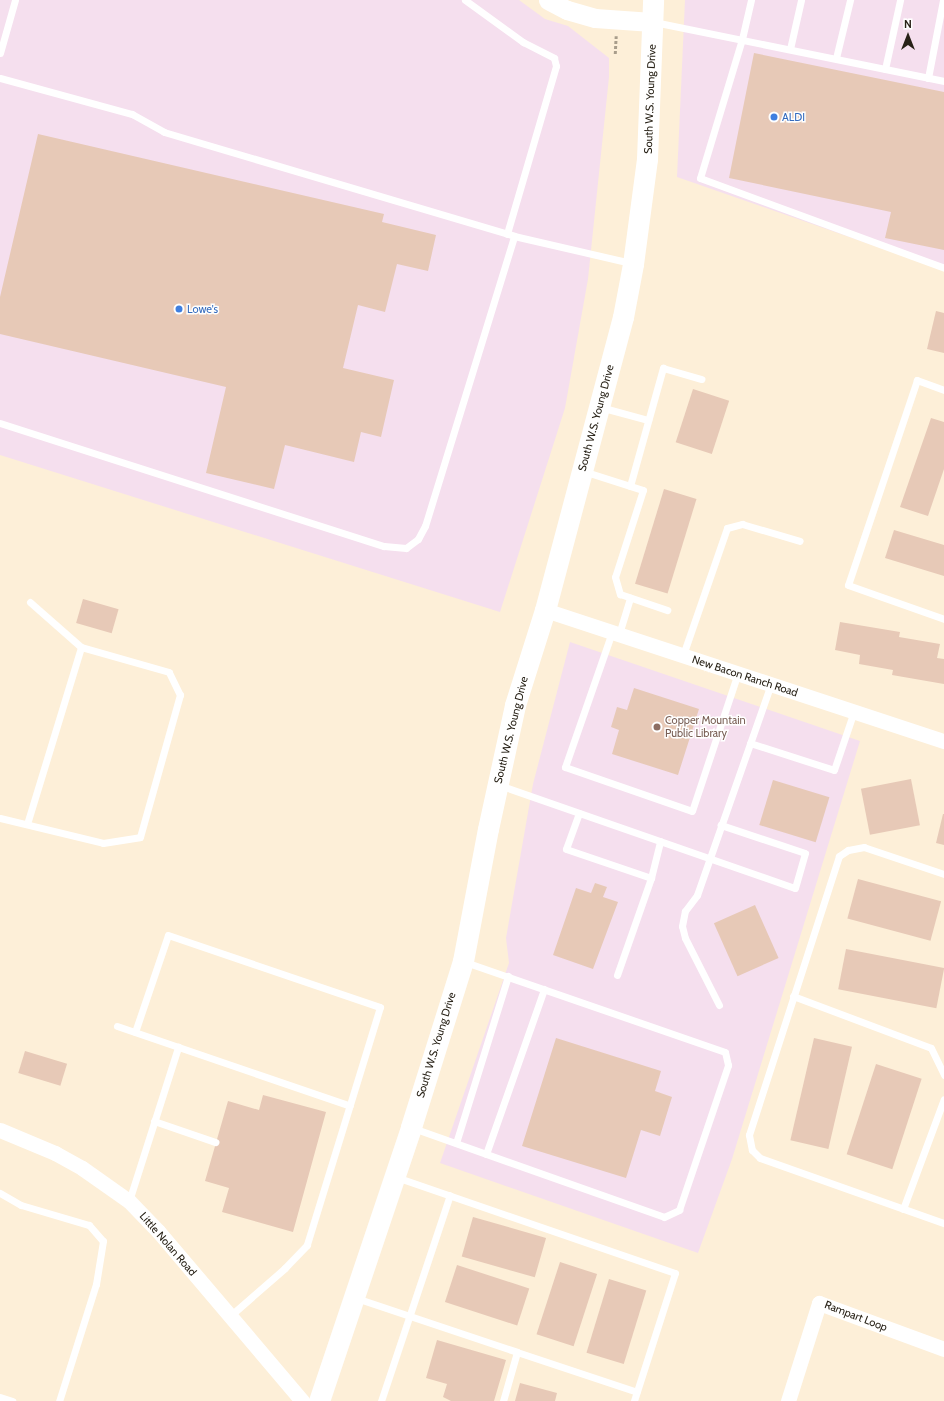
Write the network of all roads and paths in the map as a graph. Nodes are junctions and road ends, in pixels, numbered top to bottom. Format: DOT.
graph roads {
  1 [pos="15,0"];
  2 [pos="465,0"];
  3 [pos="548,0"];
  4 [pos="653,0"];
  5 [pos="751,0"];
  6 [pos="801,0"];
  7 [pos="850,0"];
  8 [pos="900,0"];
  9 [pos="943,0"];
  10 [pos="652,22"];
  11 [pos="616,34"];
  12 [pos="742,39"];
  13 [pos="790,49"];
  14 [pos="0,53"];
  15 [pos="615,54"];
  16 [pos="836,58"];
  17 [pos="886,69"];
  18 [pos="0,78"];
  19 [pos="928,78"];
  20 [pos="944,81"];
  21 [pos="511,235"];
  22 [pos="633,264"];
  23 [pos="944,268"];
  24 [pos="701,379"];
  25 [pos="944,390"];
  26 [pos="599,407"];
  27 [pos="648,420"];
  28 [pos="0,423"];
  29 [pos="582,471"];
  30 [pos="630,486"];
  31 [pos="800,541"];
  32 [pos="630,598"];
  33 [pos="30,602"];
  34 [pos="545,610"];
  35 [pos="667,610"];
  36 [pos="944,619"];
  37 [pos="615,633"];
  38 [pos="81,647"];
  39 [pos="683,655"];
  40 [pos="738,673"];
  41 [pos="771,684"];
  42 [pos="854,711"];
  43 [pos="944,741"];
  44 [pos="750,743"];
  45 [pos="497,784"];
  46 [pos="579,813"];
  47 [pos="0,817"];
  48 [pos="27,824"];
  49 [pos="721,825"];
  50 [pos="660,841"];
  51 [pos="710,858"];
  52 [pos="944,874"];
  53 [pos="651,878"];
  54 [pos="463,961"];
  55 [pos="617,975"];
  56 [pos="508,976"];
  57 [pos="544,989"];
  58 [pos="792,996"];
  59 [pos="719,1005"];
  60 [pos="117,1026"];
  61 [pos="135,1032"];
  62 [pos="178,1047"];
  63 [pos="944,1075"];
  64 [pos="944,1099"];
  65 [pos="350,1106"];
  66 [pos="154,1121"];
  67 [pos="411,1127"];
  68 [pos="1,1132"];
  69 [pos="215,1142"];
  70 [pos="456,1143"];
  71 [pos="486,1154"];
  72 [pos="395,1176"];
  73 [pos="0,1193"];
  74 [pos="450,1195"];
  75 [pos="129,1201"];
  76 [pos="903,1209"];
  77 [pos="944,1223"];
  78 [pos="354,1297"];
  79 [pos="230,1316"];
  80 [pos="409,1317"];
  81 [pos="944,1350"];
  82 [pos="517,1352"];
  83 [pos="637,1392"];
  84 [pos="0,1398"];
  85 [pos="12,1401"];
  86 [pos="59,1401"];
  87 [pos="302,1401"];
  88 [pos="319,1401"];
  89 [pos="381,1401"];
  90 [pos="503,1401"];
  91 [pos="634,1401"];
  92 [pos="788,1401"];
  1 -- 14 [label="lane"];
  2 -- 21 [label="lane"];
  3 -- 10 [label="street"];
  4 -- 10 [label="main road, South W.S. Young Drive"];
  5 -- 12 [label="lane"];
  6 -- 13 [label="lane"];
  7 -- 16 [label="lane"];
  8 -- 17 [label="lane"];
  9 -- 19 [label="lane"];
  10 -- 12 [label="lane"];
  10 -- 22 [label="main road, South W.S. Young Drive"];
  11 -- 15 [label="path"];
  12 -- 13 [label="lane"];
  12 -- 23 [label="lane"];
  13 -- 16 [label="lane"];
  16 -- 17 [label="lane"];
  17 -- 19 [label="lane"];
  18 -- 21 [label="lane"];
  19 -- 20 [label="lane"];
  21 -- 22 [label="lane"];
  21 -- 28 [label="lane"];
  22 -- 26 [label="main road, South W.S. Young Drive"];
  24 -- 27 [label="lane"];
  25 -- 36 [label="lane"];
  26 -- 27 [label="lane"];
  26 -- 29 [label="main road, South W.S. Young Drive"];
  27 -- 30 [label="lane"];
  29 -- 30 [label="lane"];
  29 -- 34 [label="main road, South W.S. Young Drive"];
  30 -- 32 [label="lane"];
  31 -- 39 [label="lane"];
  32 -- 35 [label="lane"];
  32 -- 37 [label="lane"];
  33 -- 38 [label="lane"];
  34 -- 37 [label="street, New Bacon Ranch Road"];
  34 -- 45 [label="main road, South W.S. Young Drive"];
  37 -- 39 [label="street, New Bacon Ranch Road"];
  37 -- 40 [label="lane"];
  38 -- 48 [label="lane"];
  38 -- 48 [label="lane"];
  39 -- 40 [label="street, New Bacon Ranch Road"];
  40 -- 41 [label="street, New Bacon Ranch Road"];
  41 -- 42 [label="street, New Bacon Ranch Road"];
  41 -- 44 [label="lane"];
  42 -- 43 [label="street, New Bacon Ranch Road"];
  42 -- 44 [label="lane"];
  44 -- 49 [label="lane"];
  45 -- 46 [label="lane"];
  45 -- 54 [label="main road, South W.S. Young Drive"];
  46 -- 50 [label="lane"];
  46 -- 53 [label="lane"];
  47 -- 48 [label="lane"];
  49 -- 51 [label="lane"];
  49 -- 51 [label="lane"];
  50 -- 51 [label="lane"];
  50 -- 53 [label="lane"];
  51 -- 59 [label="lane"];
  52 -- 58 [label="lane"];
  53 -- 55 [label="lane"];
  54 -- 56 [label="lane"];
  54 -- 67 [label="main road, South W.S. Young Drive"];
  56 -- 57 [label="lane"];
  56 -- 70 [label="lane"];
  57 -- 71 [label="lane"];
  57 -- 71 [label="lane"];
  58 -- 63 [label="lane"];
  58 -- 76 [label="lane"];
  60 -- 61 [label="lane"];
  61 -- 62 [label="lane"];
  61 -- 65 [label="lane"];
  62 -- 65 [label="lane"];
  62 -- 66 [label="lane"];
  64 -- 76 [label="lane"];
  65 -- 79 [label="lane"];
  66 -- 69 [label="lane"];
  66 -- 75 [label="lane"];
  67 -- 70 [label="lane"];
  67 -- 72 [label="main road, South W.S. Young Drive"];
  68 -- 75 [label="street, Little Nolan Road"];
  70 -- 71 [label="lane"];
  72 -- 74 [label="lane"];
  72 -- 78 [label="main road, South W.S. Young Drive"];
  73 -- 86 [label="lane"];
  74 -- 80 [label="lane"];
  74 -- 83 [label="lane"];
  75 -- 79 [label="street, Little Nolan Road"];
  76 -- 77 [label="lane"];
  78 -- 80 [label="lane"];
  78 -- 88 [label="main road, South W.S. Young Drive"];
  79 -- 87 [label="street, Little Nolan Road"];
  80 -- 82 [label="lane"];
  80 -- 89 [label="lane"];
  81 -- 92 [label="street, Rampart Loop"];
  82 -- 83 [label="lane"];
  82 -- 90 [label="lane"];
  83 -- 91 [label="lane"];
  84 -- 85 [label="lane"];
}
